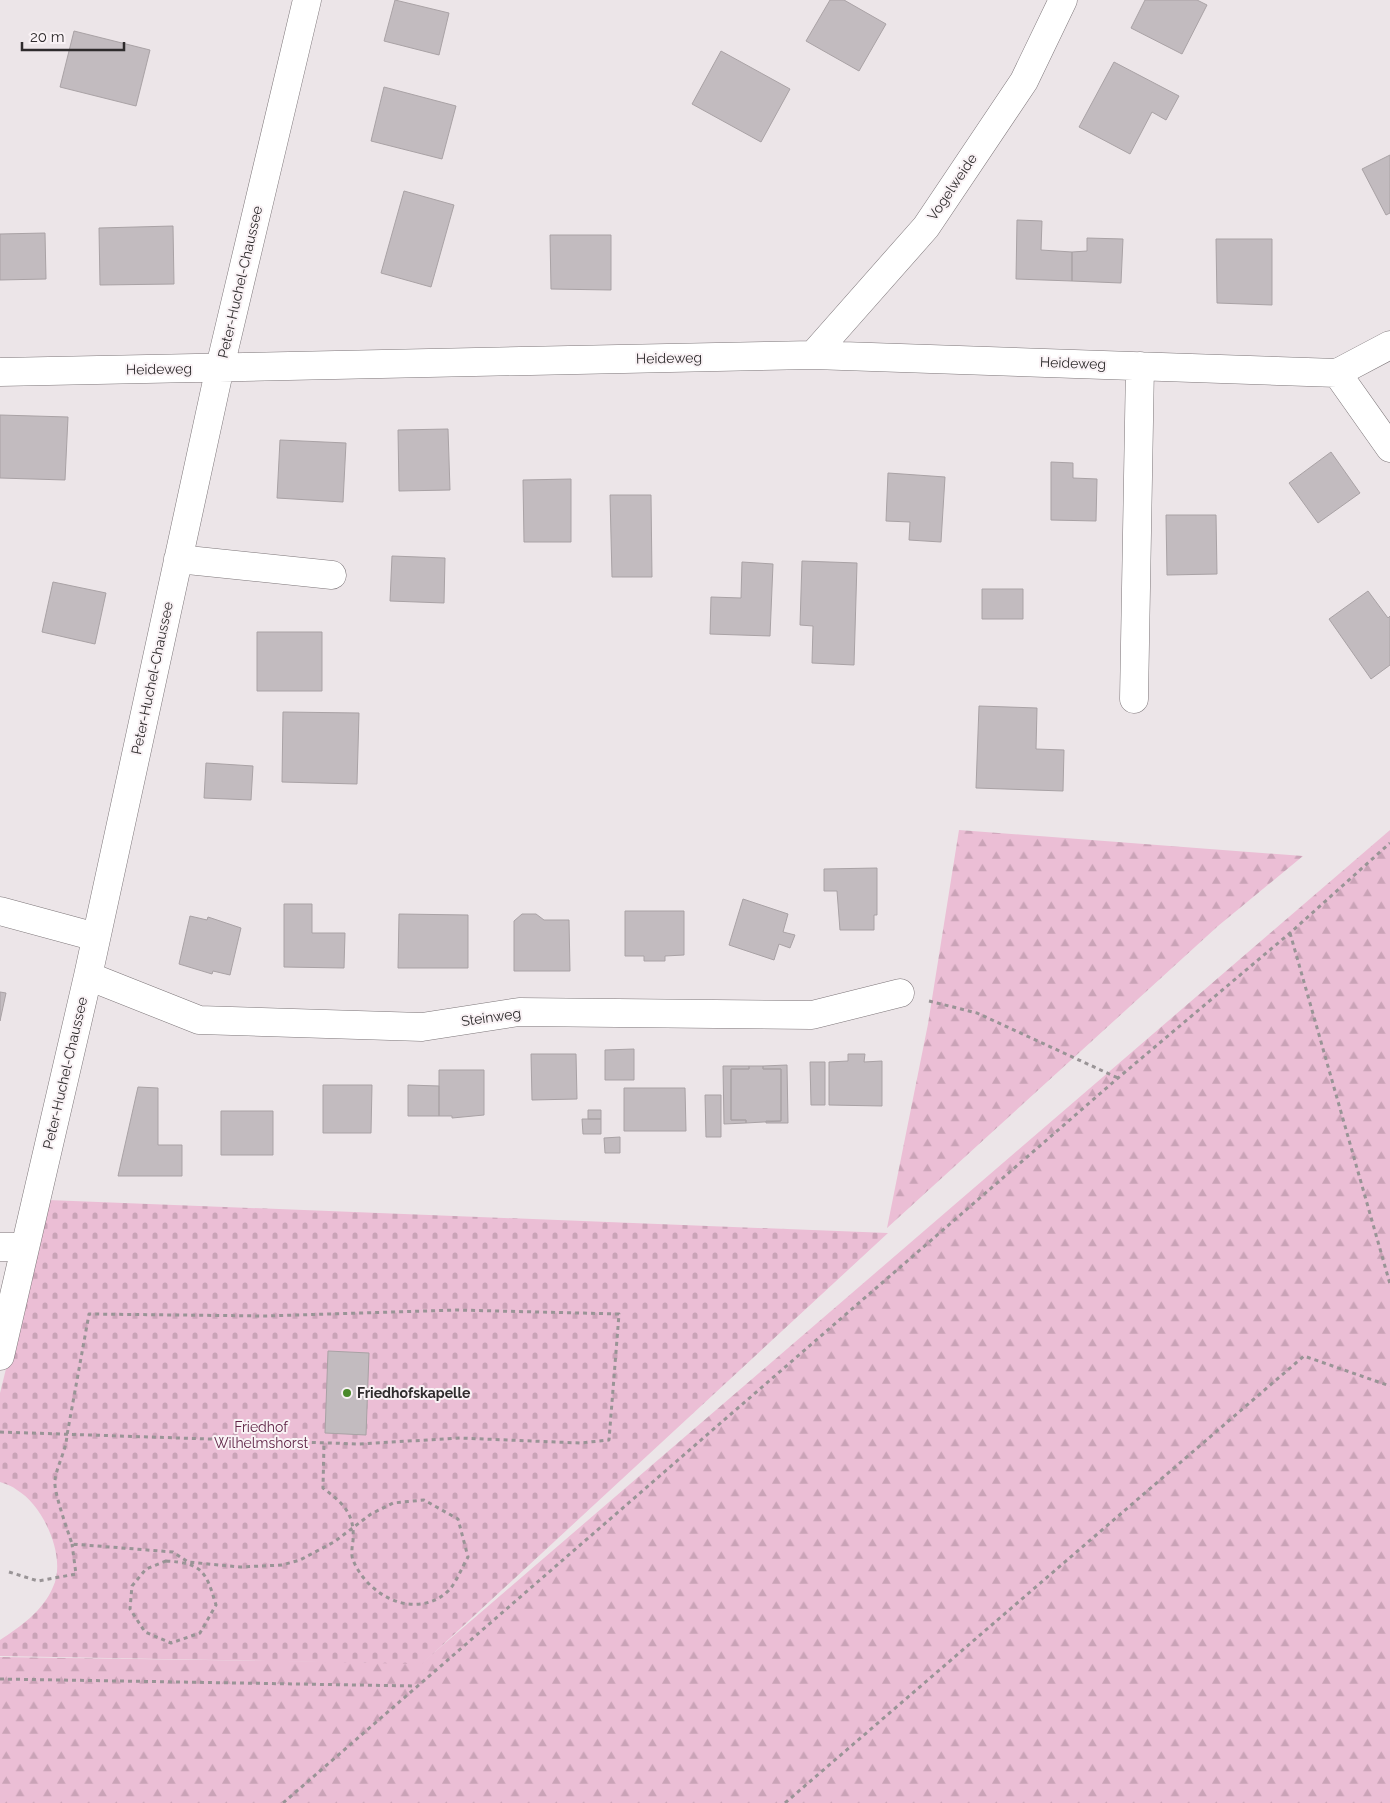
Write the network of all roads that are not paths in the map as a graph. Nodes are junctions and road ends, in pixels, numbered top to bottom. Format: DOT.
graph roads {
  1 [pos="306,0"];
  2 [pos="1063,0"];
  3 [pos="1390,345"];
  4 [pos="813,355"];
  5 [pos="1140,366"];
  6 [pos="220,368"];
  7 [pos="0,372"];
  8 [pos="1337,373"];
  9 [pos="1390,448"];
  10 [pos="178,559"];
  11 [pos="332,575"];
  12 [pos="1134,700"];
  13 [pos="0,911"];
  14 [pos="96,937"];
  15 [pos="88,976"];
  16 [pos="900,993"];
  17 [pos="12,1247"];
  18 [pos="0,1356"];
  1 -- 6 [label="street, Peter-Huchel-Chaussee"];
  2 -- 4 [label="street, Vogelweide"];
  3 -- 8 [label="street"];
  4 -- 5 [label="street, Heideweg"];
  4 -- 6 [label="street, Heideweg"];
  5 -- 8 [label="street, Heideweg"];
  5 -- 12 [label="street"];
  6 -- 7 [label="street, Heideweg"];
  6 -- 10 [label="street, Peter-Huchel-Chaussee"];
  8 -- 9 [label="street"];
  10 -- 11 [label="street"];
  10 -- 14 [label="street, Peter-Huchel-Chaussee"];
  13 -- 14 [label="street"];
  14 -- 15 [label="street, Peter-Huchel-Chaussee"];
  15 -- 16 [label="street, Steinweg"];
  15 -- 17 [label="street, Peter-Huchel-Chaussee"];
  17 -- 18 [label="street, Peter-Huchel-Chaussee"];
}
